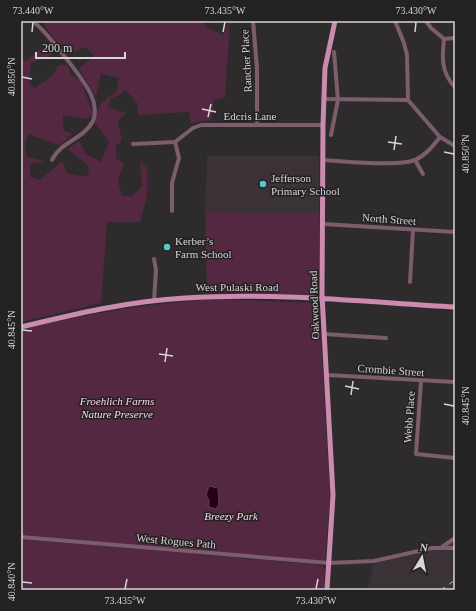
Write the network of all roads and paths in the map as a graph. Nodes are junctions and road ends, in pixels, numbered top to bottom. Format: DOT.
graph roads {
  1 [pos="32,21"];
  2 [pos="253,21"];
  3 [pos="335,21"];
  4 [pos="395,21"];
  5 [pos="427,22"];
  6 [pos="455,38"];
  7 [pos="444,39"];
  8 [pos="334,52"];
  9 [pos="455,87"];
  10 [pos="324,99"];
  11 [pos="338,100"];
  12 [pos="408,100"];
  13 [pos="257,125"];
  14 [pos="323,125"];
  15 [pos="331,135"];
  16 [pos="440,137"];
  17 [pos="175,142"];
  18 [pos="133,144"];
  19 [pos="455,146"];
  20 [pos="52,160"];
  21 [pos="323,160"];
  22 [pos="415,160"];
  23 [pos="423,174"];
  24 [pos="172,211"];
  25 [pos="323,224"];
  26 [pos="413,230"];
  27 [pos="455,232"];
  28 [pos="154,259"];
  29 [pos="410,282"];
  30 [pos="322,300"];
  31 [pos="154,301"];
  32 [pos="455,307"];
  33 [pos="21,327"];
  34 [pos="324,334"];
  35 [pos="386,338"];
  36 [pos="327,375"];
  37 [pos="421,380"];
  38 [pos="455,382"];
  39 [pos="455,458"];
  40 [pos="21,537"];
  41 [pos="455,538"];
  42 [pos="442,548"];
  43 [pos="455,548"];
  44 [pos="329,563"];
  45 [pos="327,590"];
  1 -- 20 [label="street"];
  2 -- 13 [label="street, Rancher Place"];
  3 -- 10 [label="main road, Oakwood Road"];
  4 -- 12 [label="street"];
  5 -- 7 [label="street"];
  6 -- 7 [label="street"];
  7 -- 9 [label="street"];
  8 -- 11 [label="street"];
  10 -- 11 [label="street"];
  10 -- 14 [label="main road, Oakwood Road"];
  11 -- 12 [label="street"];
  11 -- 15 [label="street"];
  12 -- 16 [label="street"];
  13 -- 14 [label="street, Edcris Lane"];
  13 -- 17 [label="street, Edcris Lane"];
  14 -- 21 [label="main road, Oakwood Road"];
  16 -- 19 [label="street"];
  16 -- 22 [label="street"];
  17 -- 18 [label="street"];
  17 -- 24 [label="street"];
  21 -- 22 [label="street"];
  21 -- 25 [label="main road, Oakwood Road"];
  22 -- 23 [label="street"];
  25 -- 26 [label="street, North Street"];
  25 -- 30 [label="main road, Oakwood Road"];
  26 -- 27 [label="street, North Street"];
  26 -- 29 [label="street"];
  28 -- 31 [label="street"];
  30 -- 31 [label="main road, West Pulaski Road"];
  30 -- 32 [label="main road, West Pulaski Road"];
  30 -- 34 [label="main road, Oakwood Road"];
  31 -- 33 [label="main road, West Pulaski Road"];
  34 -- 35 [label="street"];
  34 -- 36 [label="main road, Oakwood Road"];
  36 -- 37 [label="street, Crombie Street"];
  36 -- 44 [label="main road, Oakwood Road"];
  37 -- 38 [label="street, Crombie Street"];
  37 -- 39 [label="street, Webb Place"];
  40 -- 44 [label="street, West Rogues Path"];
  41 -- 42 [label="street"];
  42 -- 43 [label="street, West Rogues Path"];
  42 -- 44 [label="street, West Rogues Path"];
  44 -- 45 [label="main road, Oakwood Road"];
}
